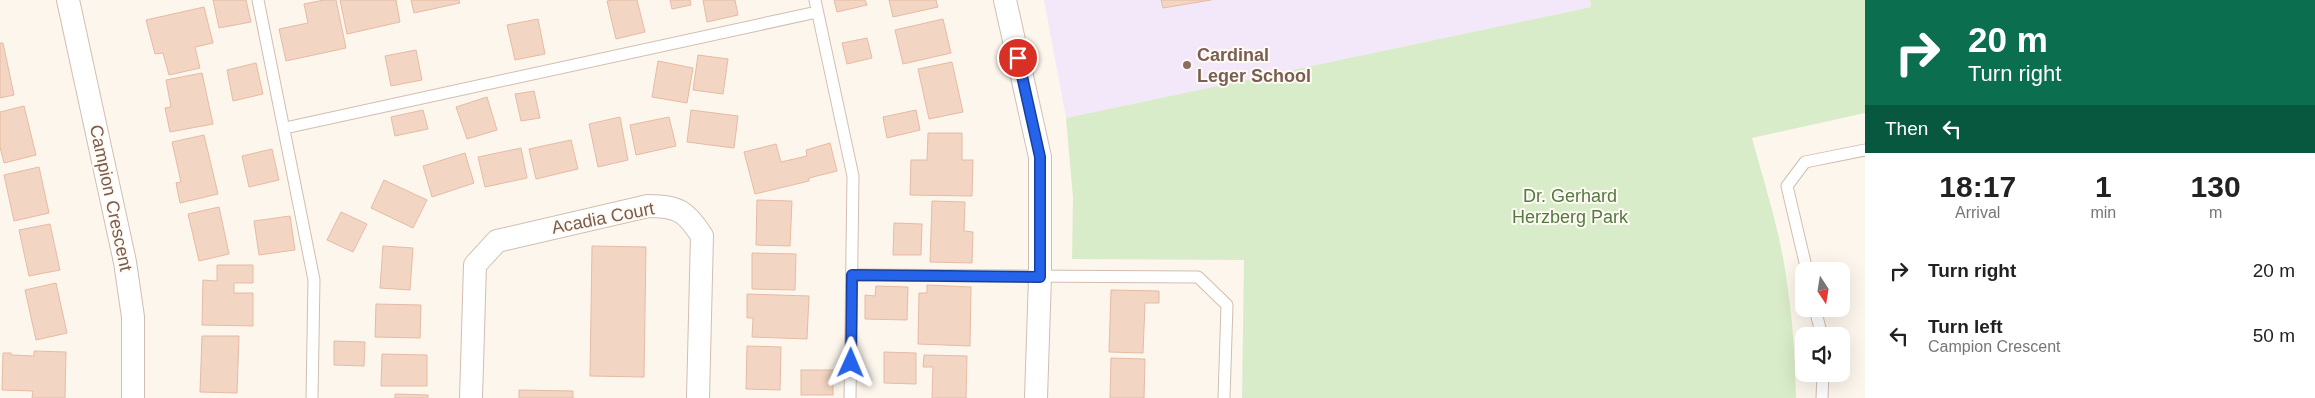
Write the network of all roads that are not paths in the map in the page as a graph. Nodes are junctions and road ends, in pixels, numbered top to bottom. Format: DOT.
graph roads {
  1 [pos="68,0"];
  2 [pos="258,0"];
  3 [pos="815,0"];
  4 [pos="1005,0"];
  5 [pos="818,12"];
  6 [pos="285,128"];
  7 [pos="1865,150"];
  8 [pos="1805,262"];
  9 [pos="852,275"];
  10 [pos="1040,277"];
  11 [pos="1823,382"];
  12 [pos="132,398"];
  13 [pos="312,398"];
  14 [pos="472,398"];
  15 [pos="698,398"];
  16 [pos="850,398"];
  17 [pos="1036,398"];
  18 [pos="1224,398"];
  19 [pos="1822,398"];
  1 -- 12 [label="street, Campion Crescent"];
  2 -- 6 [label="lane"];
  3 -- 5 [label="lane"];
  4 -- 10 [label="street"];
  5 -- 6 [label="lane"];
  5 -- 9 [label="lane"];
  6 -- 13 [label="lane"];
  7 -- 8 [label="lane"];
  9 -- 10 [label="lane"];
  9 -- 16 [label="lane"];
  10 -- 17 [label="street"];
  10 -- 18 [label="lane"];
  11 -- 19 [label="lane"];
  14 -- 15 [label="street, Acadia Court"];
}
